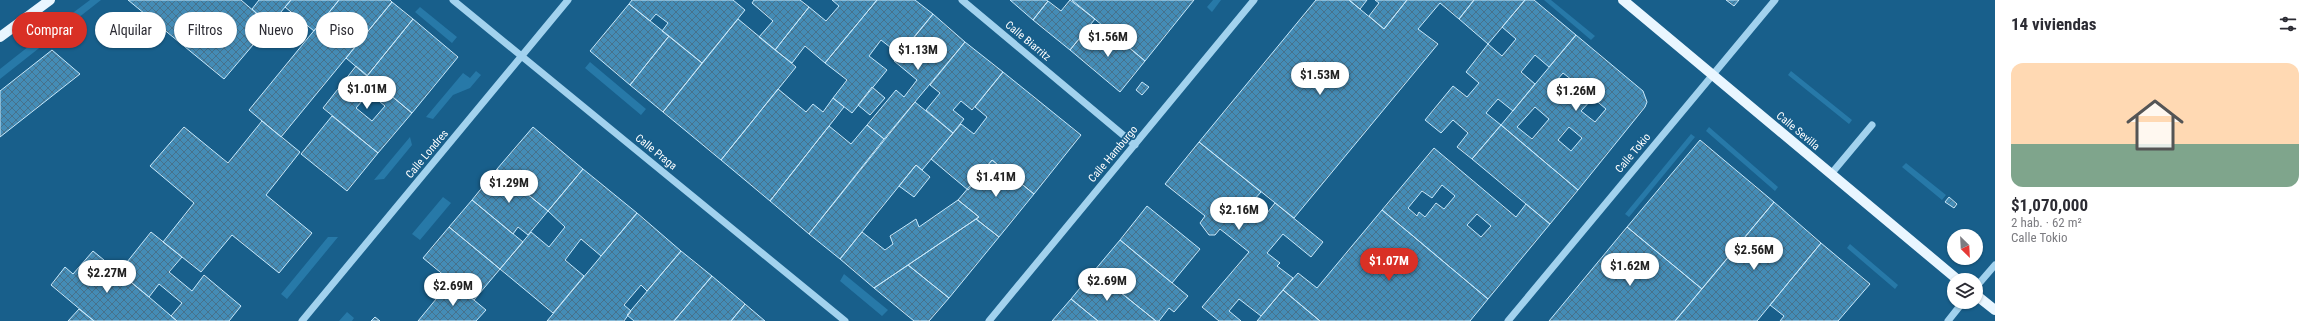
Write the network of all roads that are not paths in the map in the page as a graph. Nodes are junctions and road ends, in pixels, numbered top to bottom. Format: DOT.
graph roads {
  1 [pos="50,0"];
  2 [pos="453,0"];
  3 [pos="568,0"];
  4 [pos="962,0"];
  5 [pos="1254,0"];
  6 [pos="1623,0"];
  7 [pos="1775,0"];
  8 [pos="0,37"];
  9 [pos="522,56"];
  10 [pos="1713,75"];
  11 [pos="1872,125"];
  12 [pos="1135,145"];
  13 [pos="1831,174"];
  14 [pos="1995,265"];
  15 [pos="1950,273"];
  16 [pos="1983,279"];
  17 [pos="1983,301"];
  18 [pos="1957,309"];
  19 [pos="1995,310"];
  20 [pos="302,321"];
  21 [pos="845,321"];
  22 [pos="989,321"];
  23 [pos="1508,321"];
  24 [pos="1948,321"];
  1 -- 8 [label="main road"];
  2 -- 9 [label="street, Calle Praga"];
  3 -- 9 [label="street, Calle Londres"];
  4 -- 12 [label="street, Calle Biarritz"];
  5 -- 12 [label="street, Calle Hamburgo"];
  6 -- 10 [label="main road, Calle Sevilla"];
  7 -- 10 [label="street, Calle Tokio"];
  9 -- 20 [label="street, Calle Londres"];
  9 -- 21 [label="street, Calle Praga"];
  10 -- 13 [label="main road, Calle Sevilla"];
  10 -- 23 [label="street, Calle Tokio"];
  11 -- 13 [label="street"];
  12 -- 22 [label="street, Calle Hamburgo"];
  13 -- 15 [label="main road, Calle Sevilla"];
  14 -- 16 [label="street"];
  17 -- 19 [label="main road"];
  18 -- 24 [label="street"];
}
